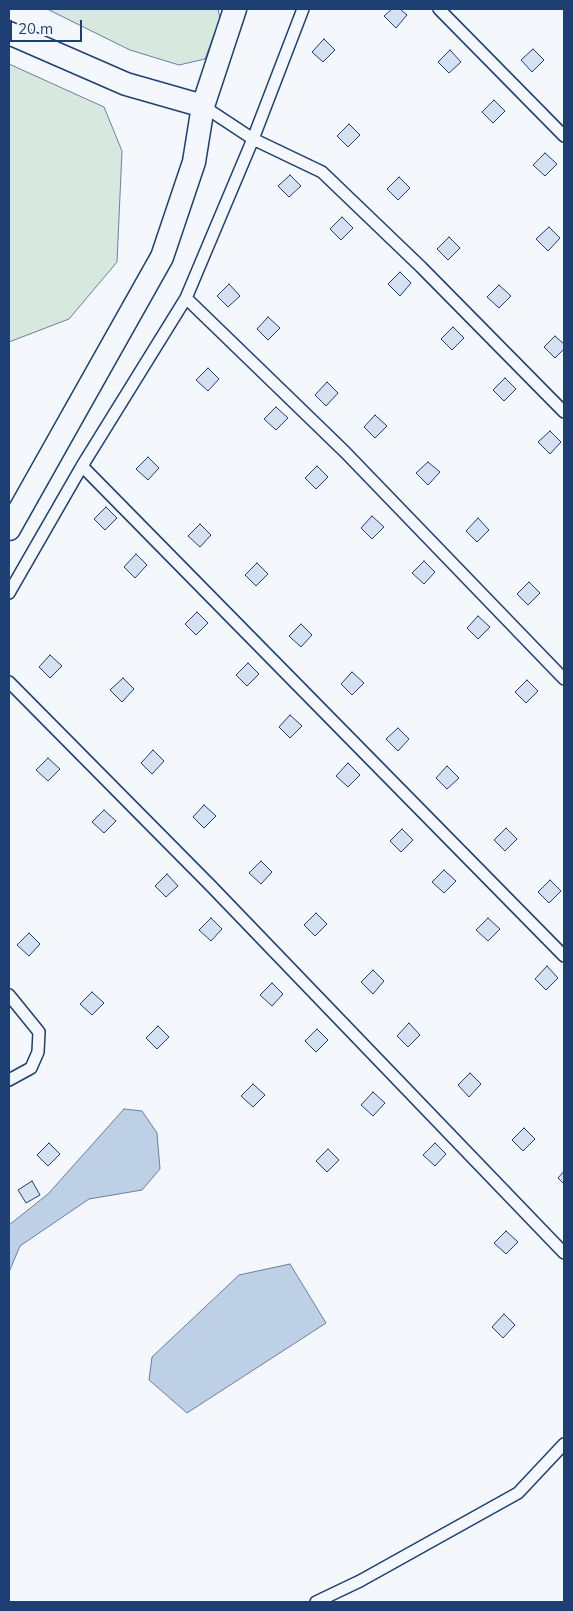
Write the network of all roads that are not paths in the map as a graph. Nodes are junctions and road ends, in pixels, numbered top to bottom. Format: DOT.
graph roads {
  1 [pos="236,9"];
  2 [pos="303,9"];
  3 [pos="439,9"];
  4 [pos="9,33"];
  5 [pos="203,106"];
  6 [pos="564,136"];
  7 [pos="253,139"];
  8 [pos="186,298"];
  9 [pos="564,412"];
  10 [pos="82,466"];
  11 [pos="9,529"];
  12 [pos="9,593"];
  13 [pos="564,679"];
  14 [pos="9,682"];
  15 [pos="564,956"];
  16 [pos="9,995"];
  17 [pos="9,1080"];
  18 [pos="564,1252"];
  19 [pos="564,1444"];
  20 [pos="316,1602"];
  1 -- 5 [label="street"];
  2 -- 7 [label="lane"];
  3 -- 6 [label="lane"];
  4 -- 5 [label="street"];
  5 -- 7 [label="lane"];
  5 -- 11 [label="street"];
  7 -- 8 [label="lane"];
  7 -- 9 [label="lane"];
  8 -- 10 [label="lane"];
  8 -- 13 [label="lane"];
  10 -- 12 [label="lane"];
  10 -- 15 [label="lane"];
  14 -- 18 [label="lane"];
  16 -- 17 [label="lane"];
  19 -- 20 [label="lane"];
}
